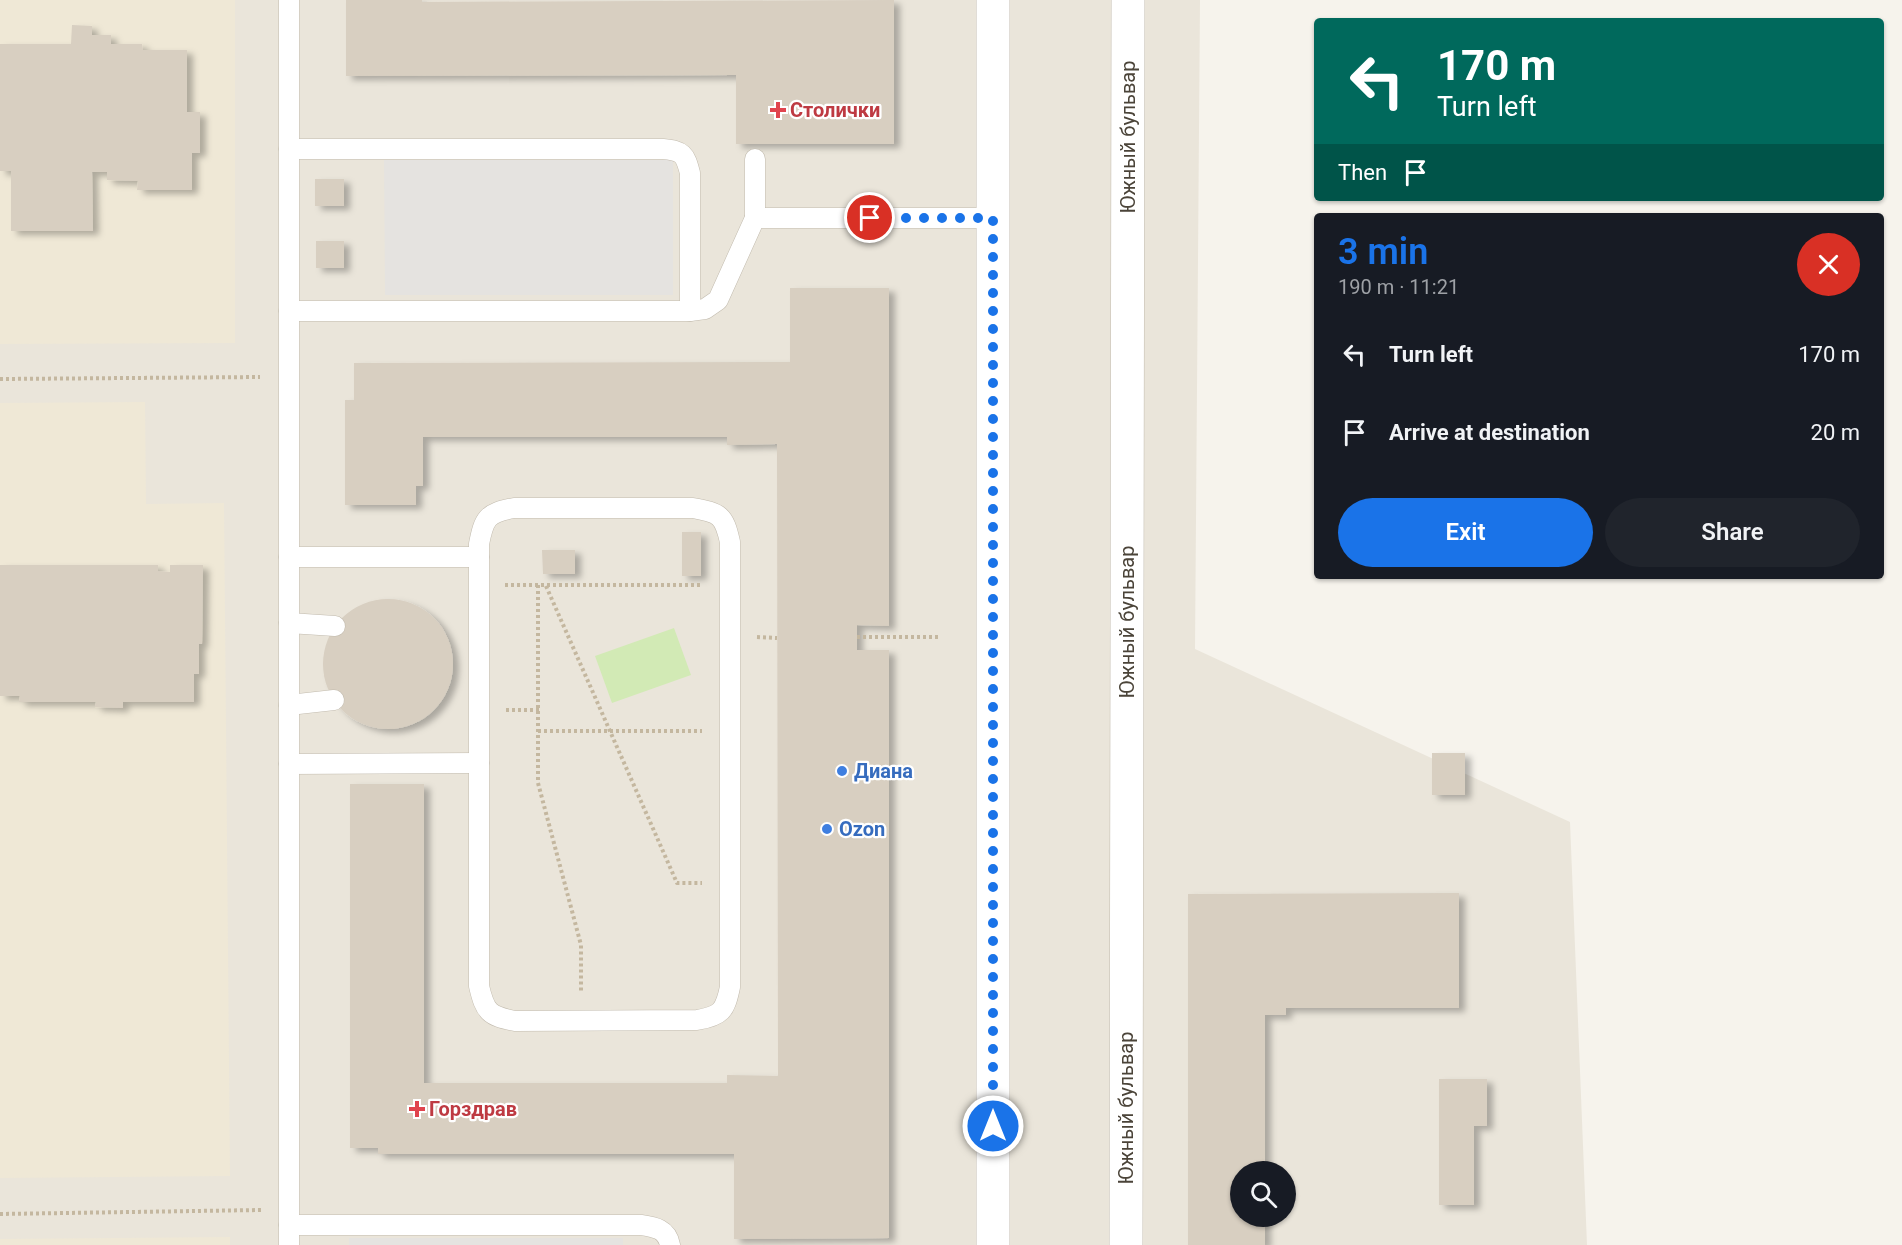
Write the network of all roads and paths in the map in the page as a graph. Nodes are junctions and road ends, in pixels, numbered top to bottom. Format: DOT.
graph roads {
  1 [pos="289,0"];
  2 [pos="993,0"];
  3 [pos="1128,0"];
  4 [pos="289,149"];
  5 [pos="755,159"];
  6 [pos="755,218"];
  7 [pos="993,218"];
  8 [pos="289,311"];
  9 [pos="690,311"];
  10 [pos="289,376"];
  11 [pos="0,379"];
  12 [pos="289,557"];
  13 [pos="480,557"];
  14 [pos="479,585"];
  15 [pos="538,585"];
  16 [pos="730,585"];
  17 [pos="546,586"];
  18 [pos="289,623"];
  19 [pos="335,626"];
  20 [pos="857,637"];
  21 [pos="939,637"];
  22 [pos="334,700"];
  23 [pos="289,705"];
  24 [pos="538,730"];
  25 [pos="610,730"];
  26 [pos="730,730"];
  27 [pos="289,764"];
  28 [pos="479,764"];
  29 [pos="730,883"];
  30 [pos="581,1021"];
  31 [pos="0,1214"];
  32 [pos="289,1217"];
  33 [pos="289,1245"];
  34 [pos="670,1245"];
  35 [pos="993,1245"];
  36 [pos="1126,1245"];
  1 -- 4 [label="lane"];
  2 -- 7 [label="street"];
  3 -- 36 [label="street, Южный бульвар"];
  4 -- 8 [label="lane"];
  4 -- 9 [label="lane"];
  5 -- 6 [label="lane"];
  6 -- 7 [label="lane"];
  6 -- 9 [label="lane"];
  7 -- 35 [label="street"];
  8 -- 9 [label="lane"];
  8 -- 10 [label="lane"];
  10 -- 11 [label="path"];
  10 -- 12 [label="lane"];
  12 -- 13 [label="lane"];
  12 -- 18 [label="lane"];
  13 -- 14 [label="lane"];
  13 -- 16 [label="lane"];
  14 -- 15 [label="path"];
  14 -- 28 [label="lane"];
  15 -- 17 [label="path"];
  15 -- 24 [label="path"];
  16 -- 17 [label="path"];
  16 -- 26 [label="lane"];
  17 -- 25 [label="path"];
  18 -- 19 [label="lane"];
  18 -- 23 [label="lane"];
  20 -- 21 [label="path"];
  22 -- 23 [label="lane"];
  23 -- 27 [label="lane"];
  24 -- 25 [label="path"];
  24 -- 30 [label="path"];
  25 -- 26 [label="path"];
  25 -- 29 [label="path"];
  26 -- 29 [label="lane"];
  27 -- 28 [label="lane"];
  27 -- 32 [label="lane"];
  28 -- 30 [label="lane"];
  29 -- 30 [label="lane"];
  31 -- 32 [label="path"];
  32 -- 33 [label="lane"];
  32 -- 34 [label="lane"];
}
